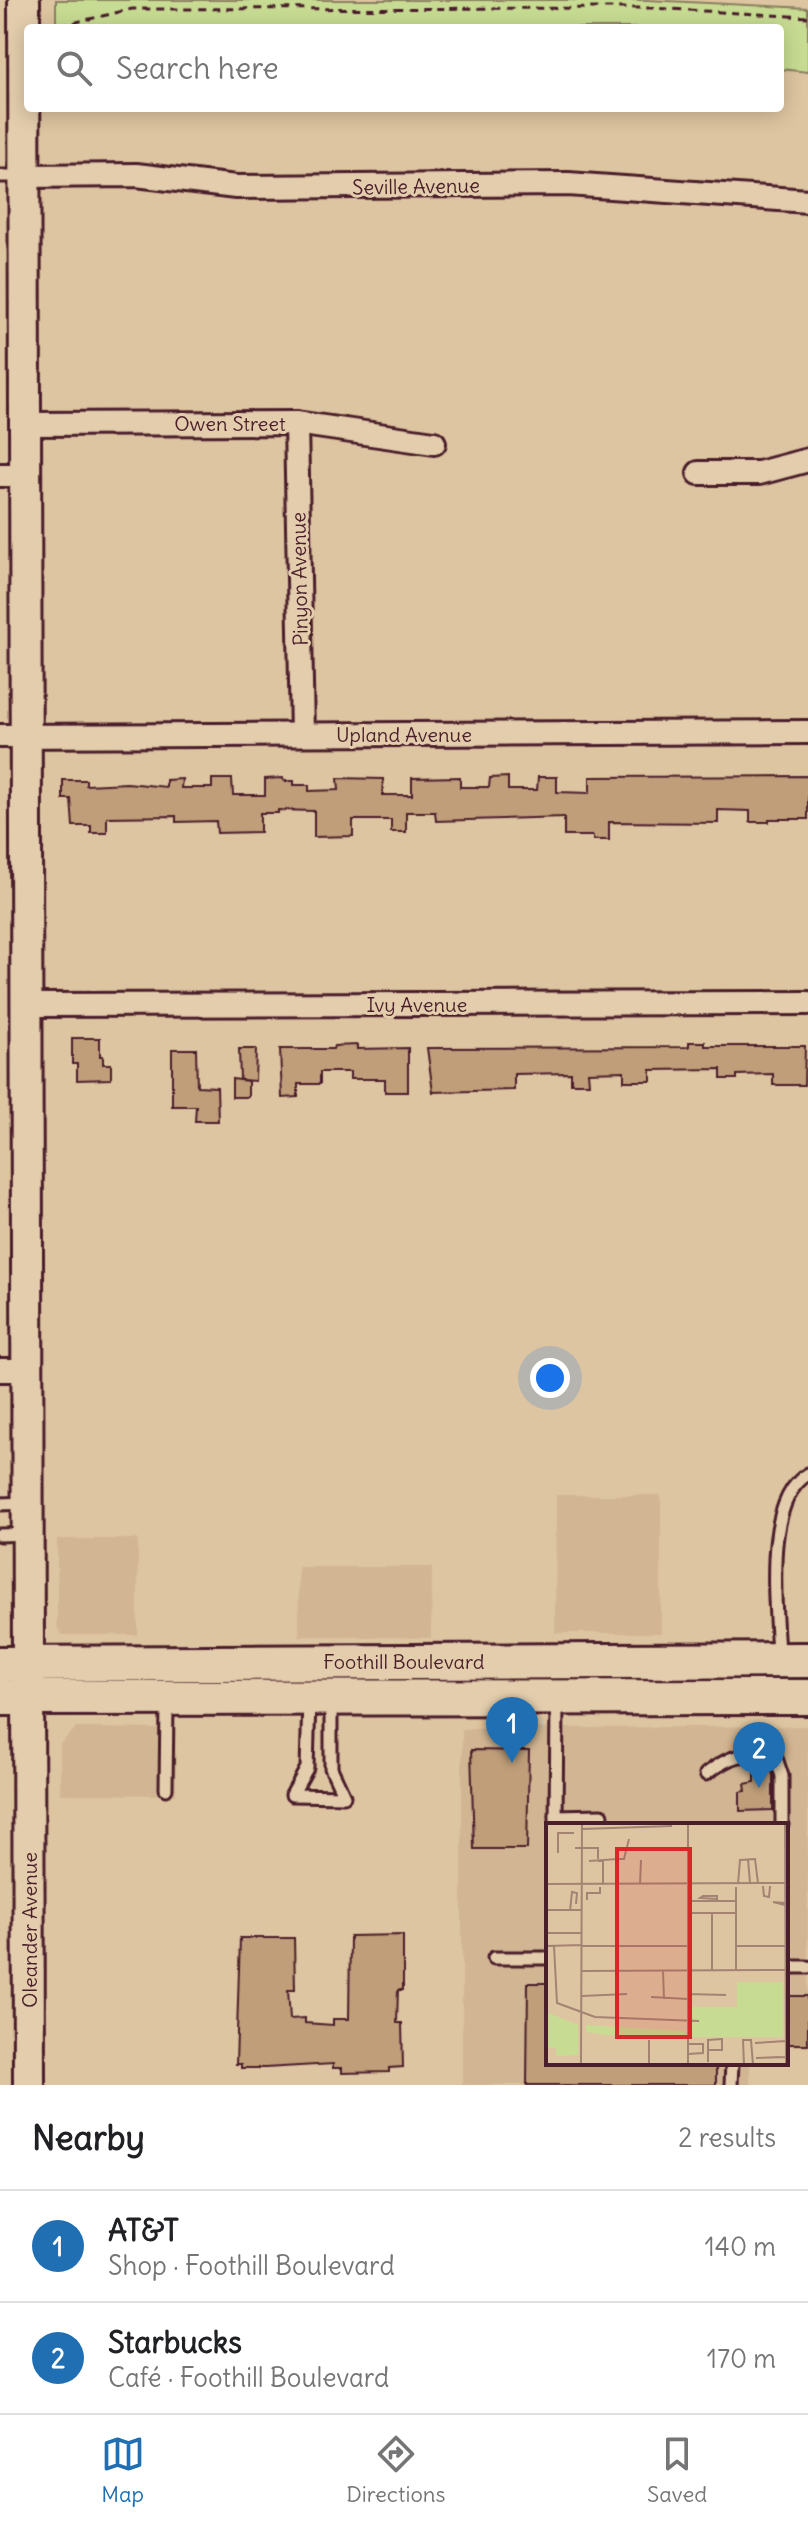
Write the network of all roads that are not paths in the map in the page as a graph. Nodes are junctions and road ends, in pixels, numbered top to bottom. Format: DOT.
graph roads {
  1 [pos="24,0"];
  2 [pos="12,176"];
  3 [pos="808,201"];
  4 [pos="296,423"];
  5 [pos="25,424"];
  6 [pos="434,443"];
  7 [pos="808,460"];
  8 [pos="699,473"];
  9 [pos="13,475"];
  10 [pos="808,732"];
  11 [pos="302,734"];
  12 [pos="13,736"];
  13 [pos="808,1003"];
  14 [pos="26,1005"];
  15 [pos="14,1370"];
  16 [pos="808,1474"];
  17 [pos="14,1503"];
  18 [pos="14,1535"];
  19 [pos="738,1660"];
  20 [pos="793,1660"];
  21 [pos="14,1664"];
  22 [pos="808,1697"];
  23 [pos="14,1698"];
  24 [pos="167,1698"];
  25 [pos="321,1698"];
  26 [pos="557,1698"];
  27 [pos="706,1774"];
  28 [pos="166,1789"];
  29 [pos="602,1815"];
  30 [pos="556,1821"];
  31 [pos="782,1823"];
  32 [pos="494,1958"];
  33 [pos="546,1958"];
  34 [pos="732,2065"];
  35 [pos="29,2085"];
  36 [pos="731,2085"];
  1 -- 2 [label="street, Oleander Avenue"];
  2 -- 3 [label="street, Seville Avenue"];
  2 -- 5 [label="street, Oleander Avenue"];
  4 -- 5 [label="street, Owen Street"];
  4 -- 6 [label="street, Owen Street"];
  4 -- 11 [label="street, Pinyon Avenue"];
  5 -- 9 [label="street, Oleander Avenue"];
  7 -- 8 [label="street"];
  9 -- 12 [label="street, Oleander Avenue"];
  10 -- 11 [label="street, Upland Avenue"];
  11 -- 12 [label="street, Upland Avenue"];
  12 -- 14 [label="street, Oleander Avenue"];
  13 -- 14 [label="street, Ivy Avenue"];
  14 -- 15 [label="street, Oleander Avenue"];
  15 -- 17 [label="street, Oleander Avenue"];
  16 -- 20 [label="lane"];
  17 -- 18 [label="street, Oleander Avenue"];
  18 -- 21 [label="street, Oleander Avenue"];
  19 -- 20 [label="main road, Foothill Boulevard"];
  19 -- 21 [label="main road, Foothill Boulevard"];
  19 -- 26 [label="main road"];
  21 -- 23 [label="street, Oleander Avenue"];
  22 -- 26 [label="main road, Foothill Boulevard"];
  23 -- 24 [label="main road, Foothill Boulevard"];
  23 -- 35 [label="street, Oleander Avenue"];
  24 -- 25 [label="main road, Foothill Boulevard"];
  24 -- 28 [label="lane"];
  25 -- 25 [label="lane"];
  25 -- 26 [label="main road, Foothill Boulevard"];
  26 -- 30 [label="lane"];
  27 -- 31 [label="lane"];
  29 -- 30 [label="lane"];
  32 -- 33 [label="lane"];
  34 -- 36 [label="lane"];
}
